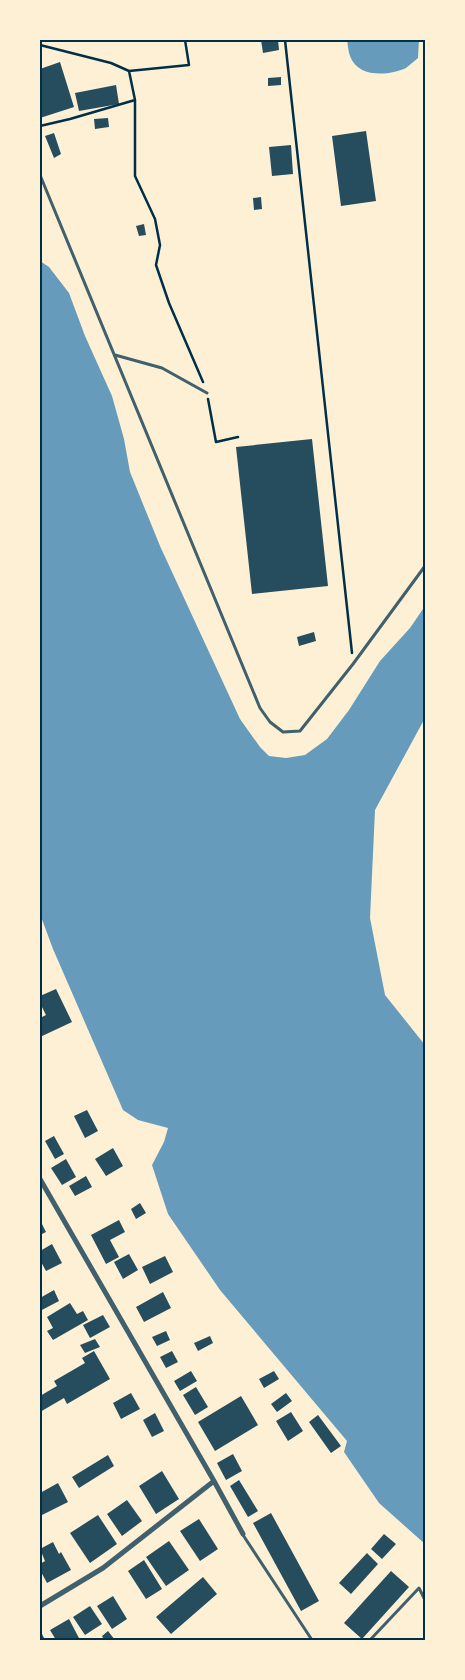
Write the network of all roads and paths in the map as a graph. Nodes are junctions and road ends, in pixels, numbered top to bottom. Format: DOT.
graph roads {
  1 [pos="185,40"];
  2 [pos="285,40"];
  3 [pos="40,44"];
  4 [pos="129,71"];
  5 [pos="135,100"];
  6 [pos="40,126"];
  7 [pos="40,175"];
  8 [pos="115,354"];
  9 [pos="207,393"];
  10 [pos="238,438"];
  11 [pos="425,566"];
  12 [pos="353,664"];
  13 [pos="40,1179"];
  14 [pos="214,1481"];
  15 [pos="243,1534"];
  16 [pos="425,1600"];
  17 [pos="40,1606"];
  18 [pos="312,1640"];
  19 [pos="370,1640"];
  1 -- 4 [label="path"];
  2 -- 12 [label="path"];
  3 -- 4 [label="path"];
  4 -- 5 [label="path"];
  5 -- 6 [label="path"];
  5 -- 9 [label="path"];
  7 -- 8 [label="lane"];
  8 -- 9 [label="lane"];
  8 -- 12 [label="lane"];
  9 -- 10 [label="path"];
  11 -- 12 [label="lane"];
  13 -- 14 [label="street"];
  14 -- 15 [label="street"];
  14 -- 17 [label="street"];
  15 -- 18 [label="lane"];
  16 -- 19 [label="lane"];
}
